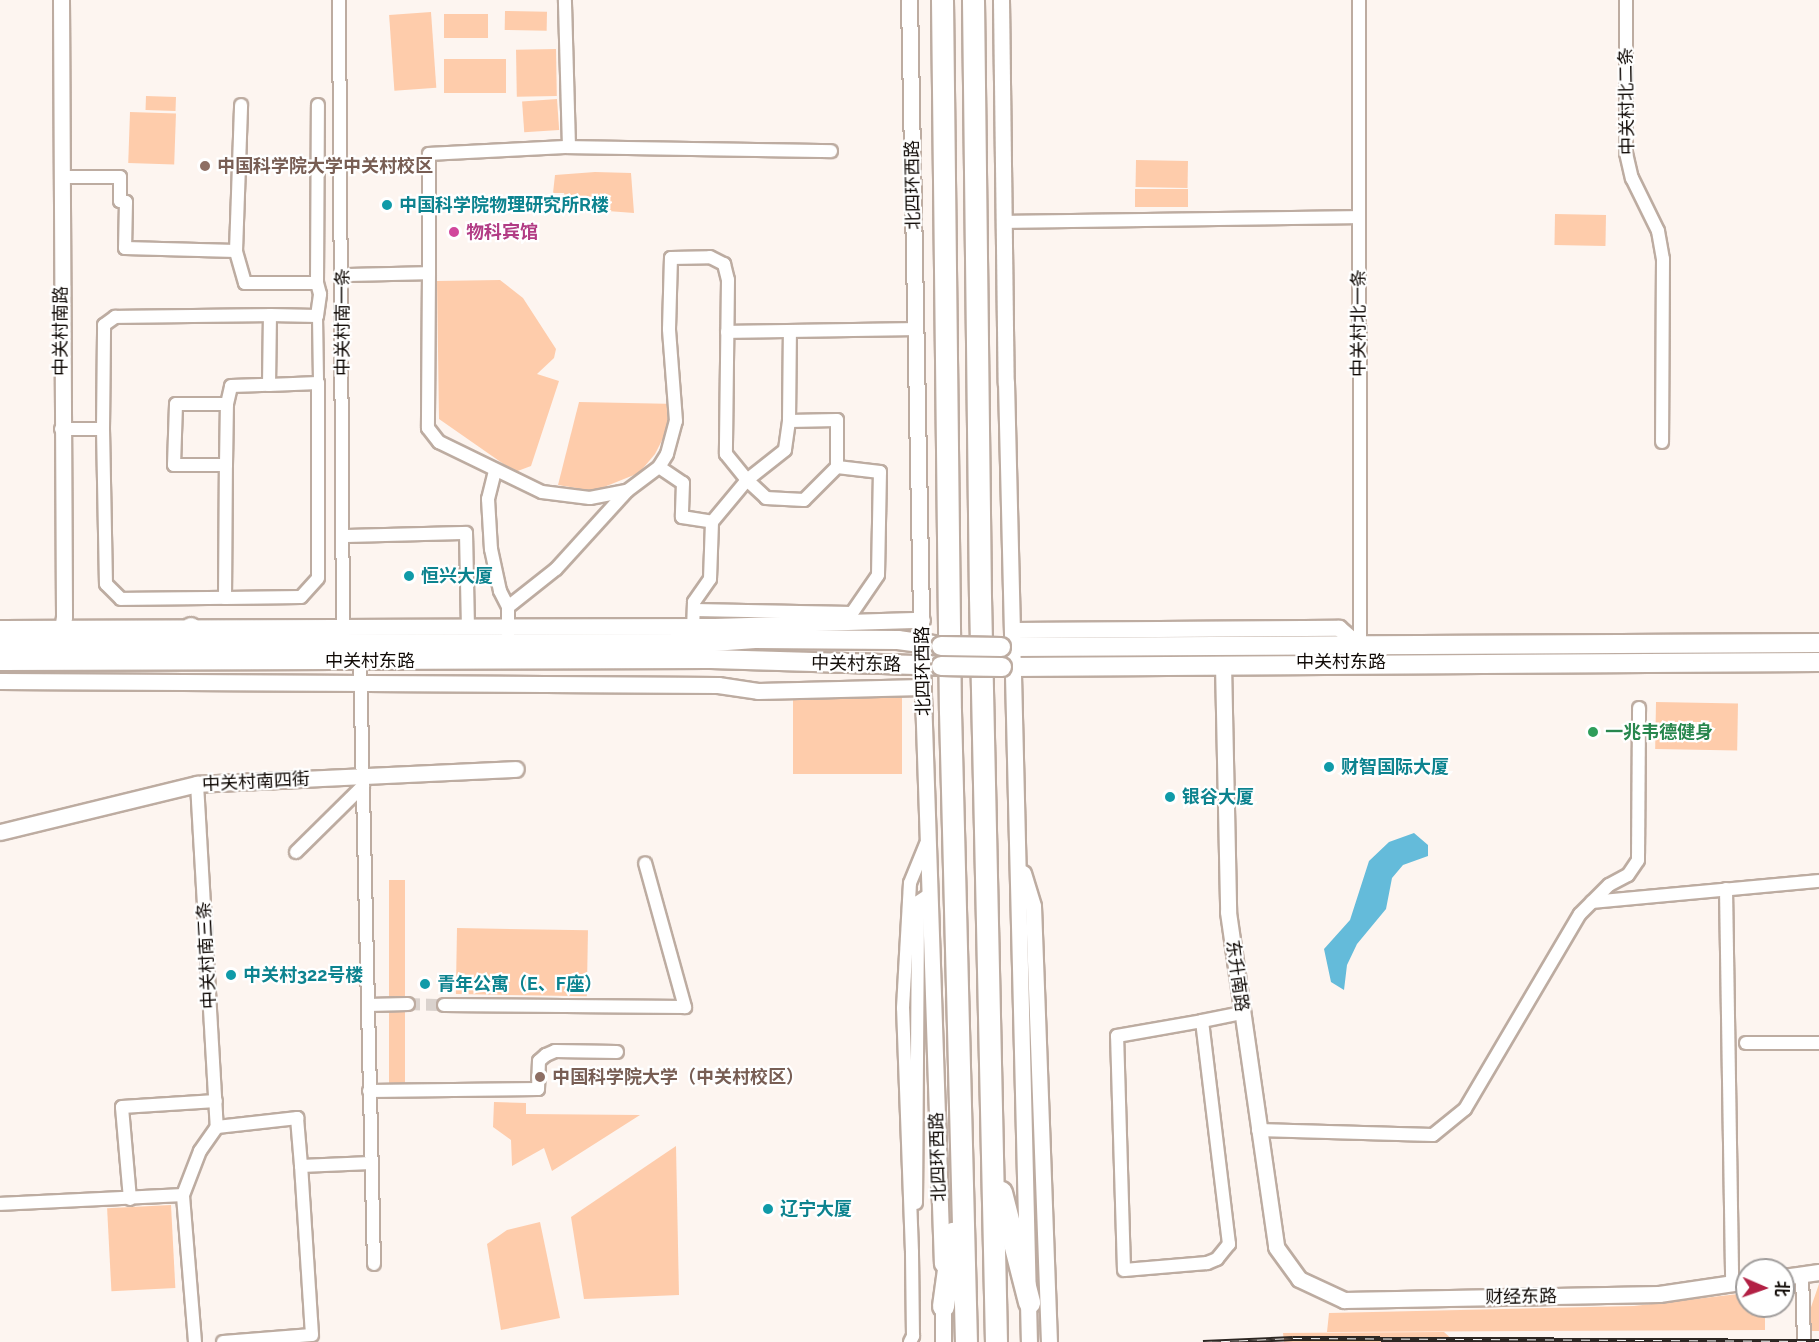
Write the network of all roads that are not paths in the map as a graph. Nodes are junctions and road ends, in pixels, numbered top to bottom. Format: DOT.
graph roads {
  1 [pos="61,0"];
  2 [pos="339,0"];
  3 [pos="565,0"];
  4 [pos="909,0"];
  5 [pos="942,0"];
  6 [pos="973,0"];
  7 [pos="1001,0"];
  8 [pos="1359,0"];
  9 [pos="1626,0"];
  10 [pos="241,105"];
  11 [pos="318,105"];
  12 [pos="569,147"];
  13 [pos="831,151"];
  14 [pos="61,177"];
  15 [pos="1359,217"];
  16 [pos="1004,222"];
  17 [pos="236,251"];
  18 [pos="429,273"];
  19 [pos="343,280"];
  20 [pos="319,288"];
  21 [pos="270,315"];
  22 [pos="317,316"];
  23 [pos="914,329"];
  24 [pos="790,331"];
  25 [pos="727,332"];
  26 [pos="318,384"];
  27 [pos="269,385"];
  28 [pos="227,404"];
  29 [pos="789,420"];
  30 [pos="61,429"];
  31 [pos="102,429"];
  32 [pos="1662,442"];
  33 [pos="226,465"];
  34 [pos="659,467"];
  35 [pos="837,467"];
  36 [pos="495,471"];
  37 [pos="747,480"];
  38 [pos="627,491"];
  39 [pos="712,522"];
  40 [pos="343,536"];
  41 [pos="225,598"];
  42 [pos="508,607"];
  43 [pos="694,610"];
  44 [pos="922,620"];
  45 [pos="468,626"];
  46 [pos="693,626"];
  47 [pos="191,627"];
  48 [pos="0,628"];
  49 [pos="343,635"];
  50 [pos="508,635"];
  51 [pos="1009,642"];
  52 [pos="1819,643"];
  53 [pos="0,644"];
  54 [pos="61,644"];
  55 [pos="215,644"];
  56 [pos="921,644"];
  57 [pos="1360,646"];
  58 [pos="0,661"];
  59 [pos="360,661"];
  60 [pos="1819,662"];
  61 [pos="1223,664"];
  62 [pos="921,665"];
  63 [pos="1008,667"];
  64 [pos="0,681"];
  65 [pos="360,686"];
  66 [pos="922,687"];
  67 [pos="1639,708"];
  68 [pos="516,769"];
  69 [pos="362,782"];
  70 [pos="197,784"];
  71 [pos="0,832"];
  72 [pos="928,840"];
  73 [pos="1017,848"];
  74 [pos="296,852"];
  75 [pos="645,863"];
  76 [pos="1819,881"];
  77 [pos="1726,889"];
  78 [pos="930,894"];
  79 [pos="1592,902"];
  80 [pos="408,1004"];
  81 [pos="368,1005"];
  82 [pos="444,1005"];
  83 [pos="1242,1013"];
  84 [pos="1202,1021"];
  85 [pos="1746,1043"];
  86 [pos="1819,1043"];
  87 [pos="617,1052"];
  88 [pos="369,1091"];
  89 [pos="216,1101"];
  90 [pos="217,1126"];
  91 [pos="1258,1130"];
  92 [pos="992,1156"];
  93 [pos="371,1163"];
  94 [pos="301,1166"];
  95 [pos="962,1173"];
  96 [pos="183,1195"];
  97 [pos="130,1199"];
  98 [pos="0,1204"];
  99 [pos="912,1252"];
  100 [pos="1739,1258"];
  101 [pos="374,1264"];
  102 [pos="1819,1272"];
  103 [pos="1802,1274"];
  104 [pos="1795,1275"];
  105 [pos="1299,1279"];
  106 [pos="1735,1283"];
  107 [pos="1029,1302"];
  108 [pos="943,1306"];
  109 [pos="195,1342"];
  110 [pos="223,1342"];
  111 [pos="910,1342"];
  112 [pos="943,1342"];
  113 [pos="966,1342"];
  114 [pos="996,1342"];
  115 [pos="1029,1342"];
  116 [pos="1049,1342"];
  117 [pos="1804,1342"];
  1 -- 14 [label="street, 中关村南路"];
  2 -- 19 [label="street, 中关村南一条"];
  3 -- 12 [label="street"];
  4 -- 23 [label="street, 北四环西路"];
  5 -- 95 [label="highway, 北四环西路"];
  6 -- 92 [label="highway"];
  7 -- 16 [label="street"];
  8 -- 15 [label="street, 中关村北一条"];
  9 -- 32 [label="street, 中关村北二条"];
  10 -- 17 [label="street"];
  11 -- 20 [label="street"];
  12 -- 13 [label="street"];
  12 -- 18 [label="street"];
  14 -- 17 [label="street"];
  14 -- 30 [label="street, 中关村南路"];
  15 -- 16 [label="street"];
  15 -- 57 [label="street, 中关村北一条"];
  16 -- 51 [label="street"];
  17 -- 20 [label="street"];
  18 -- 19 [label="street"];
  18 -- 36 [label="street"];
  19 -- 20 [label="street"];
  19 -- 40 [label="street, 中关村南一条"];
  20 -- 22 [label="street"];
  21 -- 22 [label="street"];
  21 -- 27 [label="street"];
  21 -- 31 [label="street"];
  22 -- 26 [label="street"];
  23 -- 24 [label="street"];
  23 -- 44 [label="street, 北四环西路"];
  24 -- 25 [label="street"];
  24 -- 29 [label="street"];
  25 -- 34 [label="street"];
  25 -- 37 [label="street"];
  26 -- 27 [label="street"];
  26 -- 41 [label="street"];
  27 -- 28 [label="street"];
  28 -- 33 [label="street"];
  28 -- 33 [label="street"];
  29 -- 35 [label="street"];
  29 -- 37 [label="street"];
  30 -- 31 [label="street"];
  30 -- 54 [label="street, 中关村南路"];
  31 -- 41 [label="street"];
  33 -- 41 [label="street"];
  34 -- 38 [label="street"];
  34 -- 39 [label="street"];
  35 -- 37 [label="street"];
  35 -- 43 [label="street"];
  36 -- 38 [label="street"];
  36 -- 42 [label="street"];
  37 -- 39 [label="street"];
  38 -- 42 [label="street"];
  39 -- 43 [label="street"];
  40 -- 45 [label="street"];
  40 -- 49 [label="street, 中关村南一条"];
  42 -- 50 [label="street"];
  43 -- 46 [label="street"];
  44 -- 46 [label="street, 中关村东路"];
  44 -- 56 [label="street, 北四环西路"];
  45 -- 49 [label="street, 中关村东路"];
  45 -- 50 [label="street, 中关村东路"];
  46 -- 50 [label="street, 中关村东路"];
  47 -- 49 [label="street, 中关村东路"];
  47 -- 54 [label="street, 中关村东路"];
  47 -- 55 [label="main road"];
  48 -- 54 [label="street, 中关村东路"];
  49 -- 50 [label="main road, 中关村东路"];
  49 -- 55 [label="main road, 中关村东路"];
  50 -- 56 [label="main road, 中关村东路"];
  51 -- 56 [label="main road, 中关村东路, bridge"];
  51 -- 57 [label="main road, 中关村东路"];
  51 -- 63 [label="street"];
  52 -- 57 [label="main road, 中关村东路"];
  53 -- 54 [label="main road, 中关村东路"];
  54 -- 55 [label="main road, 中关村东路"];
  54 -- 58 [label="main road, 中关村东路"];
  54 -- 59 [label="main road, 中关村东路"];
  56 -- 62 [label="street, 北四环西路"];
  59 -- 62 [label="main road, 中关村东路"];
  59 -- 65 [label="street"];
  60 -- 61 [label="main road, 中关村东路"];
  61 -- 63 [label="main road, 中关村东路"];
  61 -- 83 [label="street, 东升南路"];
  62 -- 63 [label="main road, 中关村东路, bridge"];
  62 -- 66 [label="street, 北四环西路"];
  63 -- 73 [label="street"];
  64 -- 65 [label="street, 中关村东路"];
  65 -- 66 [label="street, 中关村东路"];
  65 -- 69 [label="street"];
  66 -- 72 [label="street, 北四环西路"];
  67 -- 79 [label="street"];
  68 -- 69 [label="street, 中关村南四街"];
  69 -- 70 [label="street, 中关村南四街"];
  69 -- 74 [label="street"];
  69 -- 81 [label="street"];
  70 -- 71 [label="street, 中关村南四街"];
  70 -- 89 [label="street, 中关村南三条"];
  72 -- 78 [label="street, 北四环西路"];
  72 -- 99 [label="street"];
  73 -- 107 [label="street"];
  73 -- 116 [label="street"];
  75 -- 82 [label="street"];
  76 -- 77 [label="street"];
  77 -- 79 [label="street"];
  77 -- 100 [label="street"];
  78 -- 99 [label="street"];
  78 -- 108 [label="street, 北四环西路"];
  79 -- 91 [label="street"];
  80 -- 81 [label="street"];
  81 -- 88 [label="street"];
  83 -- 84 [label="street"];
  83 -- 91 [label="street, 东升南路"];
  84 -- 84 [label="street"];
  85 -- 86 [label="street"];
  87 -- 88 [label="street"];
  88 -- 93 [label="street"];
  89 -- 90 [label="street, 中关村南三条"];
  89 -- 97 [label="street"];
  90 -- 94 [label="street"];
  90 -- 96 [label="street"];
  91 -- 105 [label="street, 东升南路"];
  92 -- 107 [label="highway"];
  92 -- 114 [label="highway"];
  93 -- 94 [label="street"];
  93 -- 101 [label="street"];
  94 -- 110 [label="street"];
  95 -- 108 [label="highway"];
  95 -- 113 [label="highway, 北四环西路"];
  96 -- 97 [label="street"];
  96 -- 109 [label="street"];
  97 -- 98 [label="street"];
  99 -- 111 [label="street"];
  102 -- 103 [label="street"];
  103 -- 104 [label="street"];
  103 -- 117 [label="street"];
  105 -- 106 [label="street, 财经东路"];
  107 -- 115 [label="street"];
  108 -- 112 [label="street, 北四环西路"];
}
